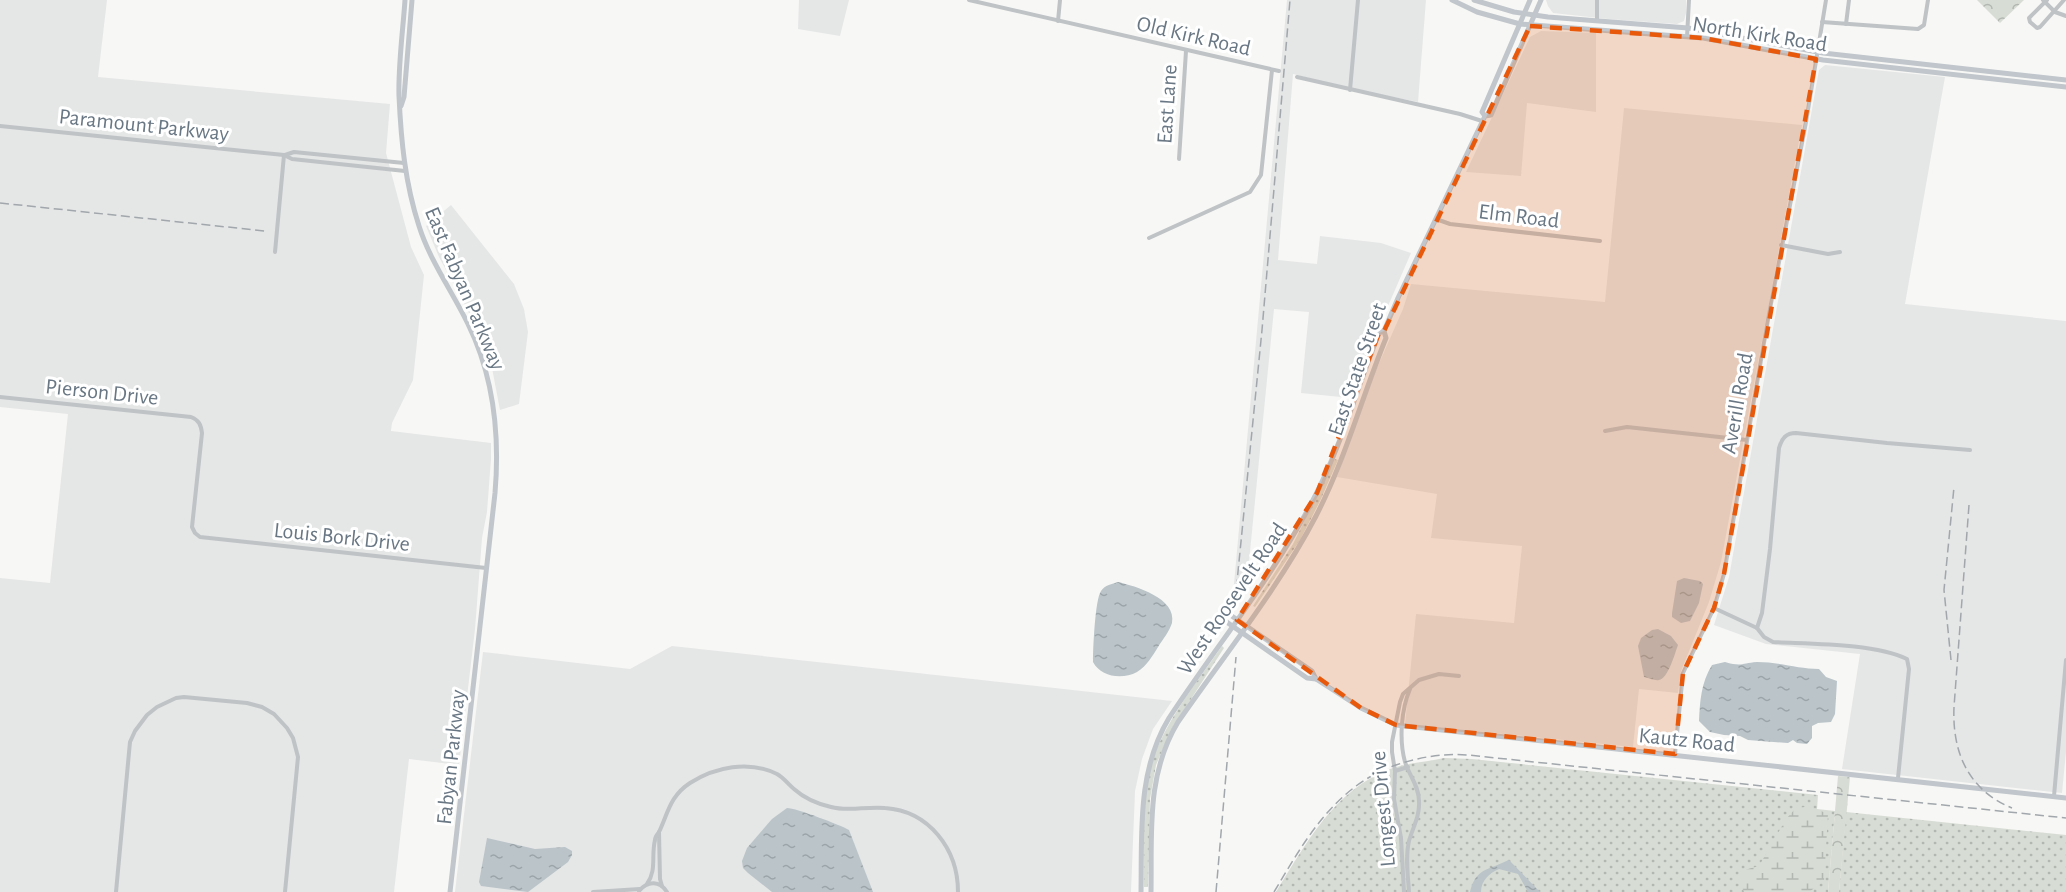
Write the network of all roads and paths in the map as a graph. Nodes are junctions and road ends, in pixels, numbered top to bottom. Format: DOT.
graph roads {
  1 [pos="405,0"];
  2 [pos="412,0"];
  3 [pos="969,0"];
  4 [pos="1060,0"];
  5 [pos="1358,0"];
  6 [pos="1452,0"];
  7 [pos="1474,0"];
  8 [pos="1530,0"];
  9 [pos="1541,0"];
  10 [pos="1597,0"];
  11 [pos="1689,0"];
  12 [pos="1826,0"];
  13 [pos="1849,0"];
  14 [pos="1929,0"];
  15 [pos="2064,0"];
  16 [pos="2045,1"];
  17 [pos="2055,12"];
  18 [pos="1524,14"];
  19 [pos="1534,15"];
  20 [pos="2066,16"];
  21 [pos="1058,21"];
  22 [pos="1597,21"];
  23 [pos="1822,22"];
  24 [pos="1520,24"];
  25 [pos="1846,24"];
  26 [pos="1530,26"];
  27 [pos="1688,28"];
  28 [pos="1687,37"];
  29 [pos="1186,51"];
  30 [pos="1817,52"];
  31 [pos="1816,59"];
  32 [pos="1272,70"];
  33 [pos="1279,71"];
  34 [pos="1297,77"];
  35 [pos="2066,80"];
  36 [pos="2066,87"];
  37 [pos="1350,90"];
  38 [pos="401,107"];
  39 [pos="1484,119"];
  40 [pos="0,126"];
  41 [pos="284,155"];
  42 [pos="1179,159"];
  43 [pos="404,163"];
  44 [pos="405,171"];
  45 [pos="1436,219"];
  46 [pos="1149,238"];
  47 [pos="1600,241"];
  48 [pos="1781,245"];
  49 [pos="275,252"];
  50 [pos="1840,252"];
  51 [pos="1384,331"];
  52 [pos="0,397"];
  53 [pos="1605,430"];
  54 [pos="1747,440"];
  55 [pos="1970,450"];
  56 [pos="195,533"];
  57 [pos="487,568"];
  58 [pos="1714,608"];
  59 [pos="1223,610"];
  60 [pos="1218,616"];
  61 [pos="1237,620"];
  62 [pos="481,625"];
  63 [pos="1245,625"];
  64 [pos="1233,626"];
  65 [pos="1757,628"];
  66 [pos="1241,632"];
  67 [pos="2066,660"];
  68 [pos="1460,675"];
  69 [pos="1316,679"];
  70 [pos="1399,725"];
  71 [pos="1676,754"];
  72 [pos="1408,767"];
  73 [pos="1395,771"];
  74 [pos="1898,778"];
  75 [pos="2054,796"];
  76 [pos="2066,798"];
  77 [pos="659,831"];
  78 [pos="647,885"];
  79 [pos="662,886"];
  80 [pos="640,891"];
  81 [pos="668,891"];
  82 [pos="116,892"];
  83 [pos="285,892"];
  84 [pos="450,892"];
  85 [pos="593,892"];
  86 [pos="958,892"];
  87 [pos="1141,892"];
  88 [pos="1151,892"];
  89 [pos="1404,892"];
  90 [pos="1409,892"];
  1 -- 38 [label="main road, East Fabyan Parkway"];
  2 -- 38 [label="main road, East Fabyan Parkway"];
  3 -- 21 [label="street, Old Kirk Road"];
  4 -- 21 [label="street"];
  5 -- 37 [label="street"];
  6 -- 24 [label="main road, North Kirk Road"];
  7 -- 18 [label="main road, North Kirk Road"];
  8 -- 18 [label="main road, East State Street"];
  9 -- 19 [label="main road, East State Street"];
  10 -- 22 [label="street"];
  11 -- 27 [label="street"];
  12 -- 23 [label="street, Averill Road"];
  13 -- 25 [label="street"];
  14 -- 25 [label="street"];
  15 -- 17 [label="street"];
  16 -- 17 [label="street"];
  16 -- 17 [label="street"];
  17 -- 20 [label="street"];
  18 -- 19 [label="main road, North Kirk Road"];
  18 -- 24 [label="main road, East State Street"];
  19 -- 22 [label="main road, North Kirk Road"];
  19 -- 26 [label="main road, East State Street"];
  21 -- 29 [label="street, Old Kirk Road"];
  22 -- 27 [label="main road, North Kirk Road"];
  23 -- 25 [label="street"];
  23 -- 30 [label="street, Averill Road"];
  24 -- 26 [label="main road, North Kirk Road"];
  24 -- 39 [label="main road, East State Street"];
  26 -- 28 [label="main road, North Kirk Road"];
  26 -- 39 [label="main road, East State Street"];
  27 -- 28 [label="street"];
  27 -- 30 [label="main road, North Kirk Road"];
  28 -- 31 [label="main road, North Kirk Road"];
  29 -- 32 [label="street, Old Kirk Road"];
  29 -- 42 [label="street, East Lane"];
  30 -- 31 [label="street, Averill Road"];
  30 -- 35 [label="main road, North Kirk Road"];
  31 -- 36 [label="main road, North Kirk Road"];
  31 -- 48 [label="street, Averill Road"];
  32 -- 33 [label="street, Old Kirk Road"];
  32 -- 46 [label="street, Old Kirk Road"];
  34 -- 37 [label="street"];
  37 -- 39 [label="street"];
  38 -- 43 [label="main road, East Fabyan Parkway"];
  39 -- 45 [label="main road, East State Street"];
  40 -- 41 [label="street, Paramount Parkway"];
  41 -- 43 [label="street, Paramount Parkway"];
  41 -- 44 [label="street, Paramount Parkway"];
  41 -- 49 [label="street"];
  43 -- 44 [label="main road, East Fabyan Parkway"];
  44 -- 57 [label="main road, East Fabyan Parkway"];
  45 -- 47 [label="street, Elm Road"];
  45 -- 51 [label="main road, East State Street"];
  48 -- 50 [label="street"];
  48 -- 54 [label="street, Averill Road"];
  51 -- 61 [label="main road, West Roosevelt Road"];
  51 -- 63 [label="main road, East State Street"];
  52 -- 56 [label="street, Pierson Drive"];
  53 -- 54 [label="street"];
  54 -- 58 [label="street, Averill Road"];
  55 -- 65 [label="street"];
  56 -- 57 [label="street, Louis Bork Drive"];
  57 -- 62 [label="main road, East Fabyan Parkway"];
  58 -- 65 [label="street"];
  58 -- 71 [label="street, Averill Road"];
  59 -- 61 [label="main road, Kautz Road"];
  60 -- 64 [label="main road, Kautz Road"];
  61 -- 63 [label="main road, Kautz Road"];
  61 -- 64 [label="main road, West Roosevelt Road"];
  62 -- 84 [label="main road, Fabyan Parkway"];
  63 -- 66 [label="main road, West Roosevelt Road"];
  63 -- 69 [label="main road, Kautz Road"];
  64 -- 66 [label="main road, Kautz Road"];
  64 -- 87 [label="main road, West Roosevelt Road"];
  65 -- 74 [label="street"];
  66 -- 69 [label="main road, Kautz Road"];
  66 -- 88 [label="main road, West Roosevelt Road"];
  67 -- 75 [label="street"];
  68 -- 70 [label="street"];
  69 -- 70 [label="main road, Kautz Road"];
  70 -- 71 [label="main road, Kautz Road"];
  70 -- 72 [label="street, Longest Drive"];
  70 -- 73 [label="street, Longest Drive"];
  71 -- 74 [label="main road, Kautz Road"];
  72 -- 73 [label="street"];
  72 -- 90 [label="street, Longest Drive"];
  73 -- 89 [label="street, Longest Drive"];
  74 -- 75 [label="main road, Kautz Road"];
  75 -- 76 [label="main road, Kautz Road"];
  77 -- 78 [label="street"];
  77 -- 79 [label="street"];
  77 -- 86 [label="street"];
  78 -- 79 [label="street"];
  78 -- 80 [label="street"];
  79 -- 81 [label="street"];
  80 -- 85 [label="street"];
  82 -- 83 [label="street"];
}
